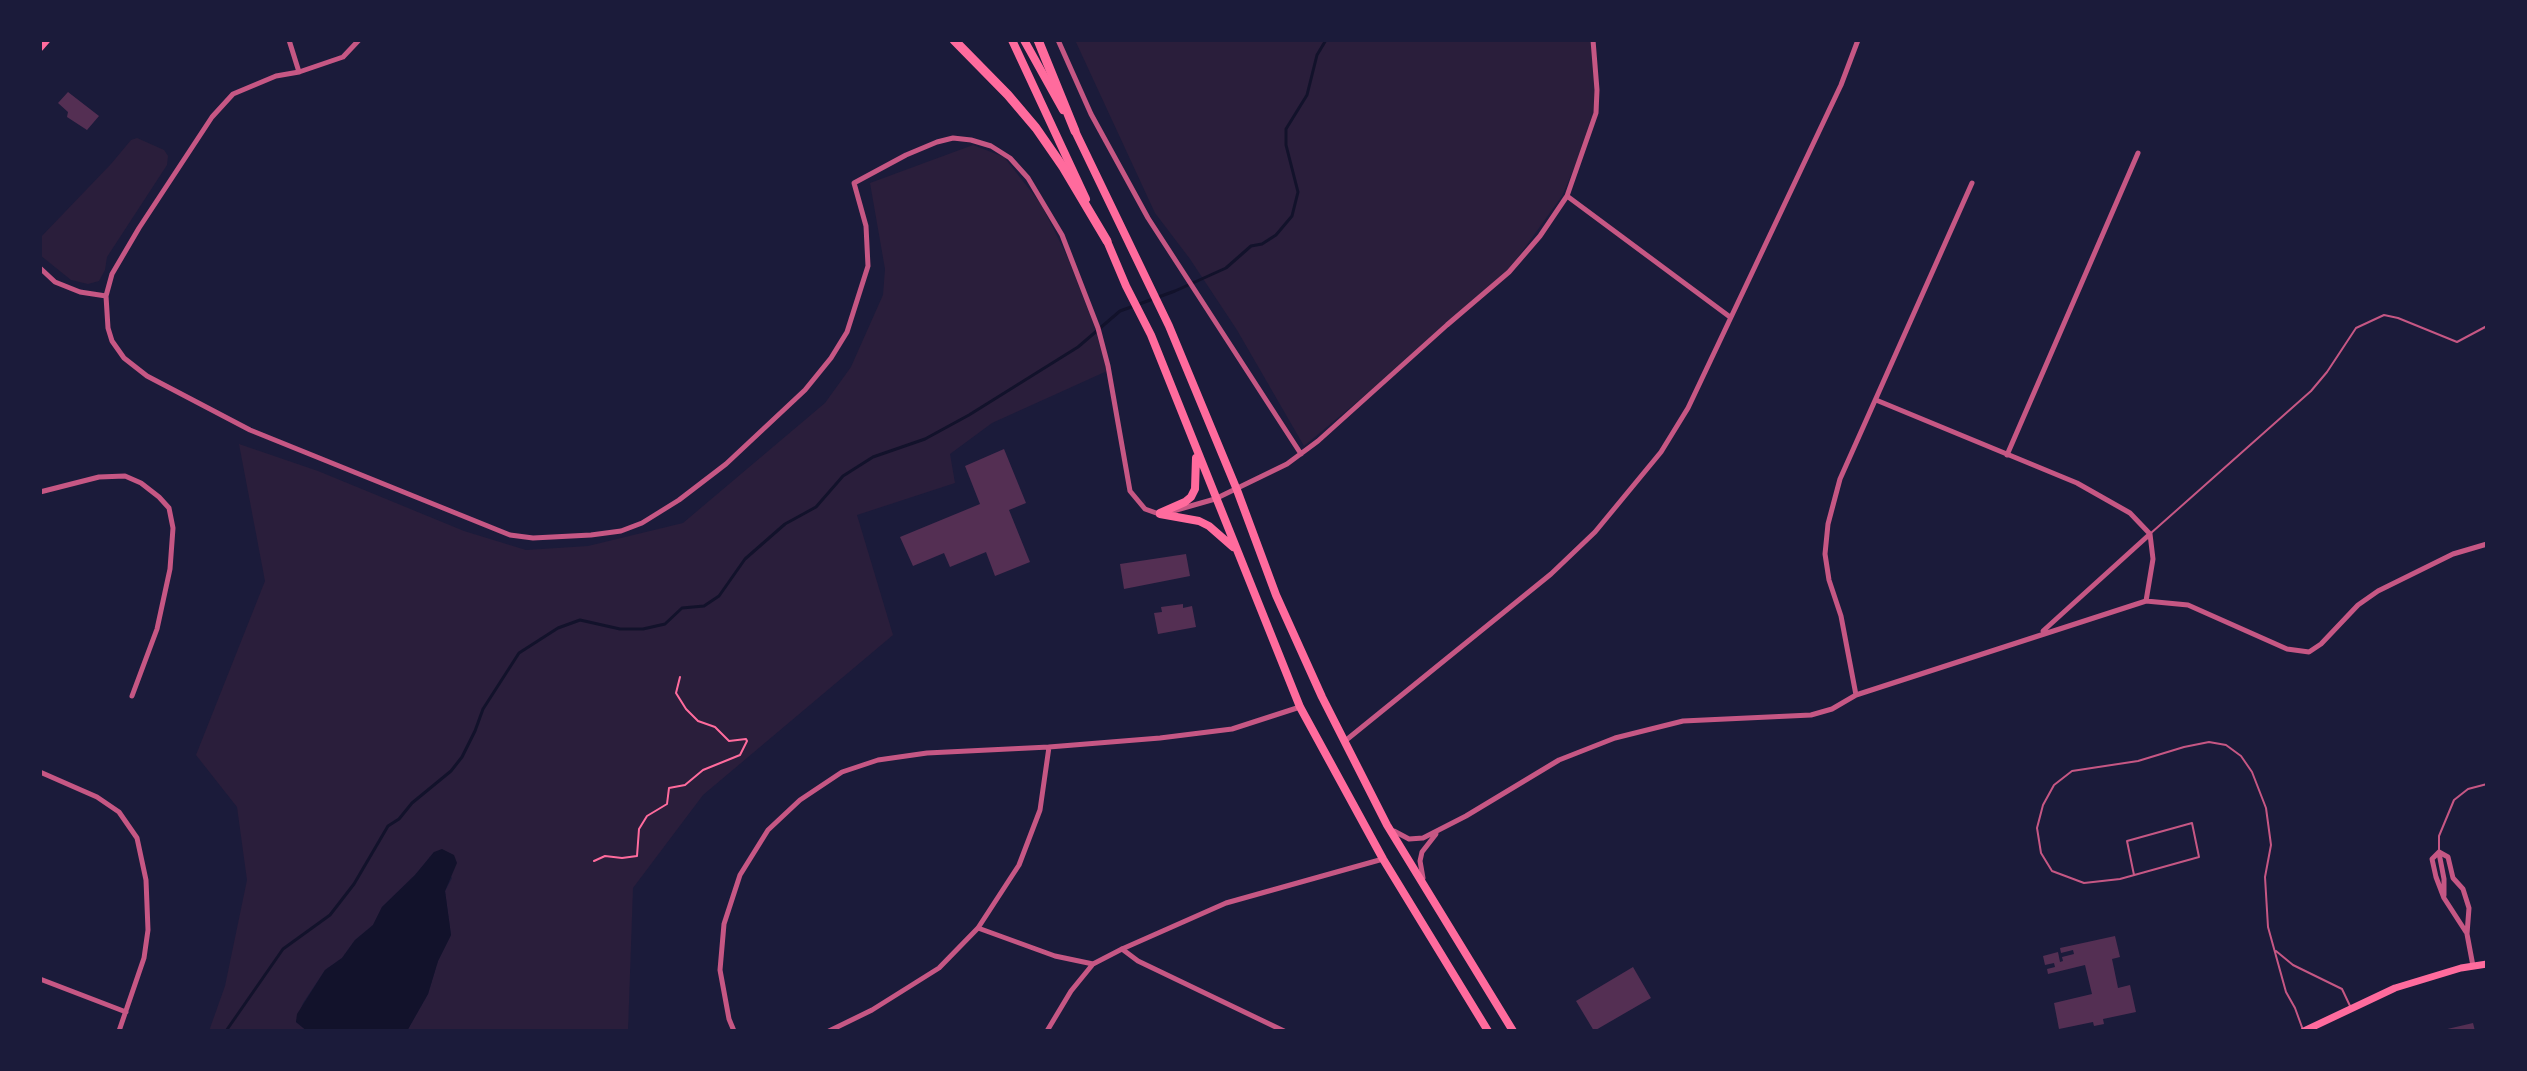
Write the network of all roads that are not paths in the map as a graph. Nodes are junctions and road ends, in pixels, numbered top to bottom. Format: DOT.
graph roads {
  1 [pos="47,40"];
  2 [pos="289,40"];
  3 [pos="359,40"];
  4 [pos="954,40"];
  5 [pos="1012,40"];
  6 [pos="1024,40"];
  7 [pos="1038,40"];
  8 [pos="1058,40"];
  9 [pos="1593,40"];
  10 [pos="1858,40"];
  11 [pos="40,48"];
  12 [pos="299,72"];
  13 [pos="1075,131"];
  14 [pos="2138,153"];
  15 [pos="1972,183"];
  16 [pos="1567,196"];
  17 [pos="1107,241"];
  18 [pos="40,268"];
  19 [pos="106,296"];
  20 [pos="1730,317"];
  21 [pos="2487,326"];
  22 [pos="1875,400"];
  23 [pos="1196,451"];
  24 [pos="1301,454"];
  25 [pos="2007,455"];
  26 [pos="1237,490"];
  27 [pos="40,492"];
  28 [pos="1215,499"];
  29 [pos="1160,514"];
  30 [pos="2150,534"];
  31 [pos="2487,544"];
  32 [pos="1235,549"];
  33 [pos="2146,601"];
  34 [pos="2039,635"];
  35 [pos="1856,695"];
  36 [pos="132,696"];
  37 [pos="1300,707"];
  38 [pos="1345,742"];
  39 [pos="1049,747"];
  40 [pos="40,772"];
  41 [pos="2487,784"];
  42 [pos="1387,825"];
  43 [pos="1439,830"];
  44 [pos="2439,852"];
  45 [pos="1383,859"];
  46 [pos="2134,875"];
  47 [pos="1425,886"];
  48 [pos="978,928"];
  49 [pos="2467,934"];
  50 [pos="1122,949"];
  51 [pos="2275,951"];
  52 [pos="1093,964"];
  53 [pos="2487,964"];
  54 [pos="2473,966"];
  55 [pos="40,979"];
  56 [pos="2351,1009"];
  57 [pos="126,1012"];
  58 [pos="119,1031"];
  59 [pos="734,1031"];
  60 [pos="829,1031"];
  61 [pos="1047,1031"];
  62 [pos="1284,1031"];
  63 [pos="1488,1031"];
  64 [pos="1513,1031"];
  65 [pos="2304,1031"];
  1 -- 11 [label="main road"];
  2 -- 12 [label="street"];
  3 -- 12 [label="street"];
  4 -- 17 [label="highway"];
  5 -- 17 [label="main road"];
  6 -- 13 [label="main road"];
  7 -- 13 [label="highway"];
  8 -- 24 [label="street"];
  9 -- 16 [label="street"];
  10 -- 20 [label="street"];
  12 -- 19 [label="street"];
  13 -- 26 [label="main road"];
  14 -- 25 [label="street"];
  15 -- 22 [label="street"];
  16 -- 20 [label="street"];
  16 -- 24 [label="street"];
  17 -- 23 [label="main road"];
  18 -- 19 [label="street"];
  19 -- 29 [label="street"];
  20 -- 38 [label="street"];
  21 -- 30 [label="lane"];
  22 -- 25 [label="street"];
  22 -- 35 [label="street"];
  23 -- 28 [label="main road"];
  23 -- 29 [label="main road"];
  24 -- 26 [label="street"];
  25 -- 30 [label="street"];
  26 -- 28 [label="street"];
  26 -- 38 [label="main road"];
  27 -- 36 [label="street"];
  28 -- 29 [label="street"];
  28 -- 32 [label="main road"];
  29 -- 32 [label="main road"];
  30 -- 33 [label="street"];
  30 -- 34 [label="street"];
  31 -- 33 [label="street"];
  32 -- 37 [label="main road"];
  33 -- 34 [label="street"];
  34 -- 35 [label="street"];
  35 -- 43 [label="street"];
  37 -- 39 [label="street"];
  37 -- 45 [label="main road"];
  38 -- 42 [label="main road"];
  39 -- 48 [label="street"];
  39 -- 59 [label="street"];
  40 -- 57 [label="street"];
  41 -- 44 [label="lane"];
  42 -- 43 [label="street"];
  42 -- 47 [label="main road"];
  43 -- 47 [label="street"];
  44 -- 49 [label="street"];
  44 -- 49 [label="street"];
  45 -- 50 [label="street"];
  45 -- 63 [label="main road"];
  46 -- 46 [label="lane"];
  46 -- 51 [label="lane"];
  47 -- 64 [label="main road"];
  48 -- 52 [label="street"];
  48 -- 60 [label="street"];
  49 -- 54 [label="street"];
  50 -- 52 [label="street"];
  50 -- 62 [label="street"];
  51 -- 56 [label="lane"];
  51 -- 65 [label="lane"];
  52 -- 61 [label="street"];
  53 -- 54 [label="main road"];
  54 -- 56 [label="main road"];
  55 -- 57 [label="street"];
  56 -- 65 [label="main road"];
  57 -- 58 [label="street"];
}
